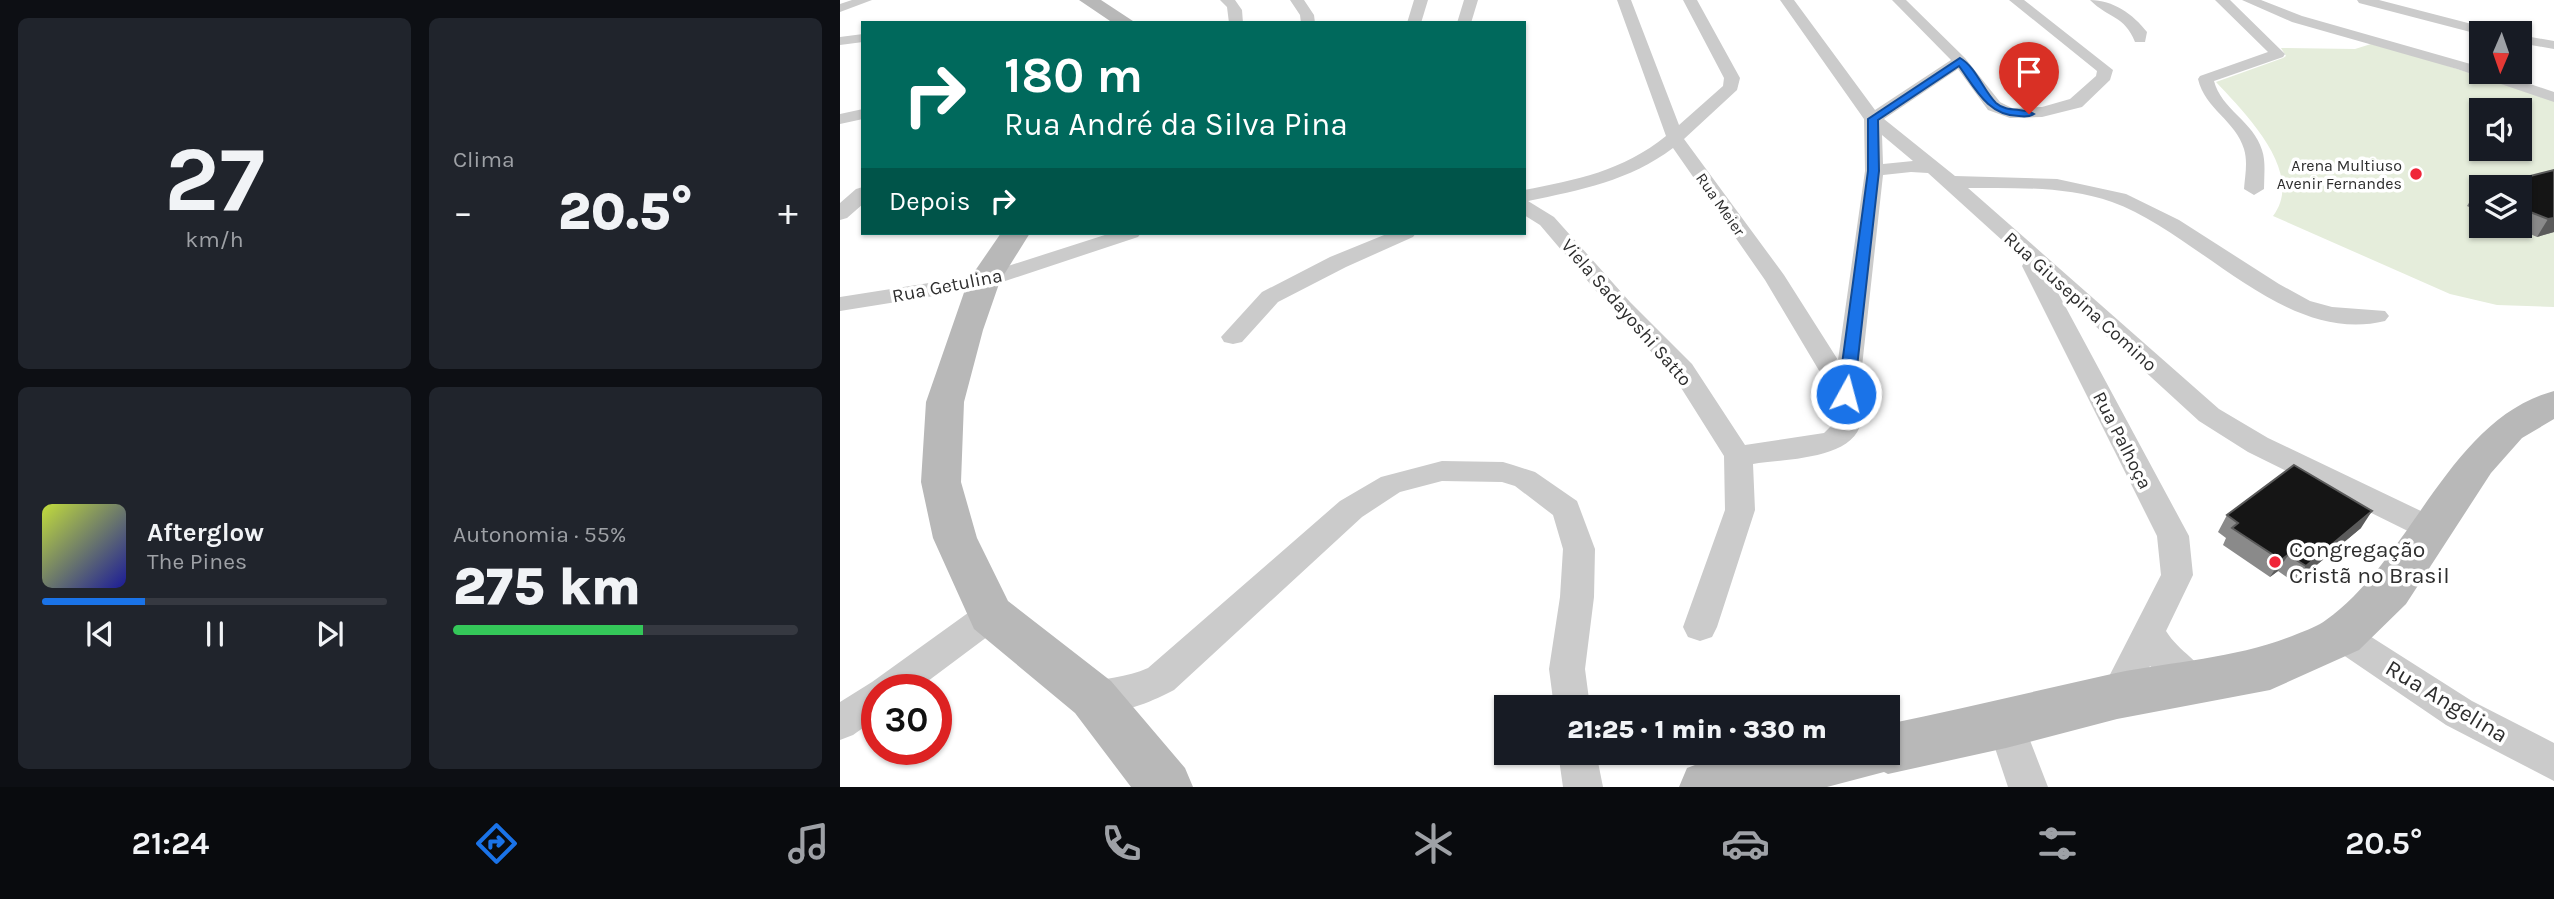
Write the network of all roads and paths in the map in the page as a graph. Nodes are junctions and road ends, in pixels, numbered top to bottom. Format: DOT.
graph roads {
  1 [pos="865,0"];
  2 [pos="1088,0"];
  3 [pos="1227,0"];
  4 [pos="1297,0"];
  5 [pos="1421,0"];
  6 [pos="1471,0"];
  7 [pos="1624,0"];
  8 [pos="1690,0"];
  9 [pos="1787,0"];
  10 [pos="1899,0"];
  11 [pos="2017,0"];
  12 [pos="2096,0"];
  13 [pos="2222,0"];
  14 [pos="2249,0"];
  15 [pos="2364,0"];
  16 [pos="840,8"];
  17 [pos="1124,21"];
  18 [pos="1236,21"];
  19 [pos="1308,21"];
  20 [pos="1415,21"];
  21 [pos="1465,21"];
  22 [pos="2469,28"];
  23 [pos="861,38"];
  24 [pos="2140,39"];
  25 [pos="840,41"];
  26 [pos="2532,41"];
  27 [pos="2554,45"];
  28 [pos="1960,61"];
  29 [pos="2546,78"];
  30 [pos="2524,87"];
  31 [pos="2554,97"];
  32 [pos="861,114"];
  33 [pos="840,119"];
  34 [pos="1873,119"];
  35 [pos="1675,138"];
  36 [pos="1931,168"];
  37 [pos="1874,171"];
  38 [pos="1950,182"];
  39 [pos="2254,189"];
  40 [pos="861,194"];
  41 [pos="1526,196"];
  42 [pos="1526,207"];
  43 [pos="840,214"];
  44 [pos="1014,235"];
  45 [pos="1125,235"];
  46 [pos="1401,235"];
  47 [pos="2026,252"];
  48 [pos="984,281"];
  49 [pos="840,304"];
  50 [pos="2376,316"];
  51 [pos="2118,334"];
  52 [pos="1233,337"];
  53 [pos="2072,342"];
  54 [pos="1846,394"];
  55 [pos="2554,403"];
  56 [pos="1738,456"];
  57 [pos="2433,530"];
  58 [pos="990,615"];
  59 [pos="1700,627"];
  60 [pos="2148,632"];
  61 [pos="2342,636"];
  62 [pos="909,674"];
  63 [pos="2194,683"];
  64 [pos="1570,695"];
  65 [pos="2117,696"];
  66 [pos="1093,697"];
  67 [pos="861,708"];
  68 [pos="840,723"];
  69 [pos="2007,724"];
  70 [pos="1900,746"];
  71 [pos="2554,763"];
  72 [pos="1579,765"];
  73 [pos="1810,765"];
  74 [pos="1165,787"];
  75 [pos="1583,787"];
  76 [pos="1707,787"];
  77 [pos="2028,787"];
  1 -- 16 [label="street"];
  2 -- 17 [label="main road"];
  3 -- 18 [label="street"];
  4 -- 19 [label="street"];
  5 -- 20 [label="street"];
  6 -- 21 [label="street"];
  7 -- 35 [label="street, Rua Meier"];
  8 -- 35 [label="street"];
  9 -- 34 [label="street, Rua Giusepina Comino"];
  10 -- 28 [label="street"];
  11 -- 28 [label="street"];
  12 -- 24 [label="street"];
  13 -- 39 [label="street"];
  14 -- 30 [label="street"];
  15 -- 22 [label="street"];
  23 -- 25 [label="street"];
  26 -- 27 [label="street"];
  28 -- 34 [label="street"];
  29 -- 30 [label="street"];
  30 -- 31 [label="street"];
  32 -- 33 [label="street"];
  34 -- 36 [label="street, Rua Giusepina Comino"];
  34 -- 37 [label="street"];
  35 -- 41 [label="street"];
  35 -- 54 [label="street, Rua Meier"];
  36 -- 37 [label="street"];
  36 -- 38 [label="street, Rua Giusepina Comino"];
  37 -- 54 [label="street"];
  38 -- 47 [label="street, Rua Giusepina Comino"];
  38 -- 50 [label="street"];
  40 -- 43 [label="street"];
  42 -- 56 [label="street, Viela Sadayoshi Satto"];
  44 -- 48 [label="main road"];
  45 -- 48 [label="street, Rua Getulina"];
  46 -- 52 [label="street"];
  47 -- 51 [label="street, Rua Giusepina Comino"];
  47 -- 53 [label="street, Rua Palhoça"];
  48 -- 49 [label="street, Rua Getulina"];
  48 -- 58 [label="main road"];
  51 -- 53 [label="street"];
  51 -- 57 [label="street, Rua Giusepina Comino"];
  53 -- 60 [label="street, Rua Palhoça"];
  54 -- 56 [label="street"];
  55 -- 57 [label="main road"];
  56 -- 59 [label="street"];
  57 -- 61 [label="main road"];
  58 -- 62 [label="street"];
  58 -- 66 [label="main road"];
  60 -- 63 [label="street"];
  60 -- 65 [label="street, Rua Palhoça"];
  61 -- 63 [label="main road"];
  61 -- 71 [label="street, Rua Angelina"];
  63 -- 65 [label="main road"];
  64 -- 66 [label="street"];
  65 -- 69 [label="main road"];
  66 -- 74 [label="main road"];
  67 -- 68 [label="street"];
  69 -- 70 [label="main road"];
  69 -- 77 [label="street"];
  72 -- 75 [label="street"];
  73 -- 76 [label="main road"];
}
